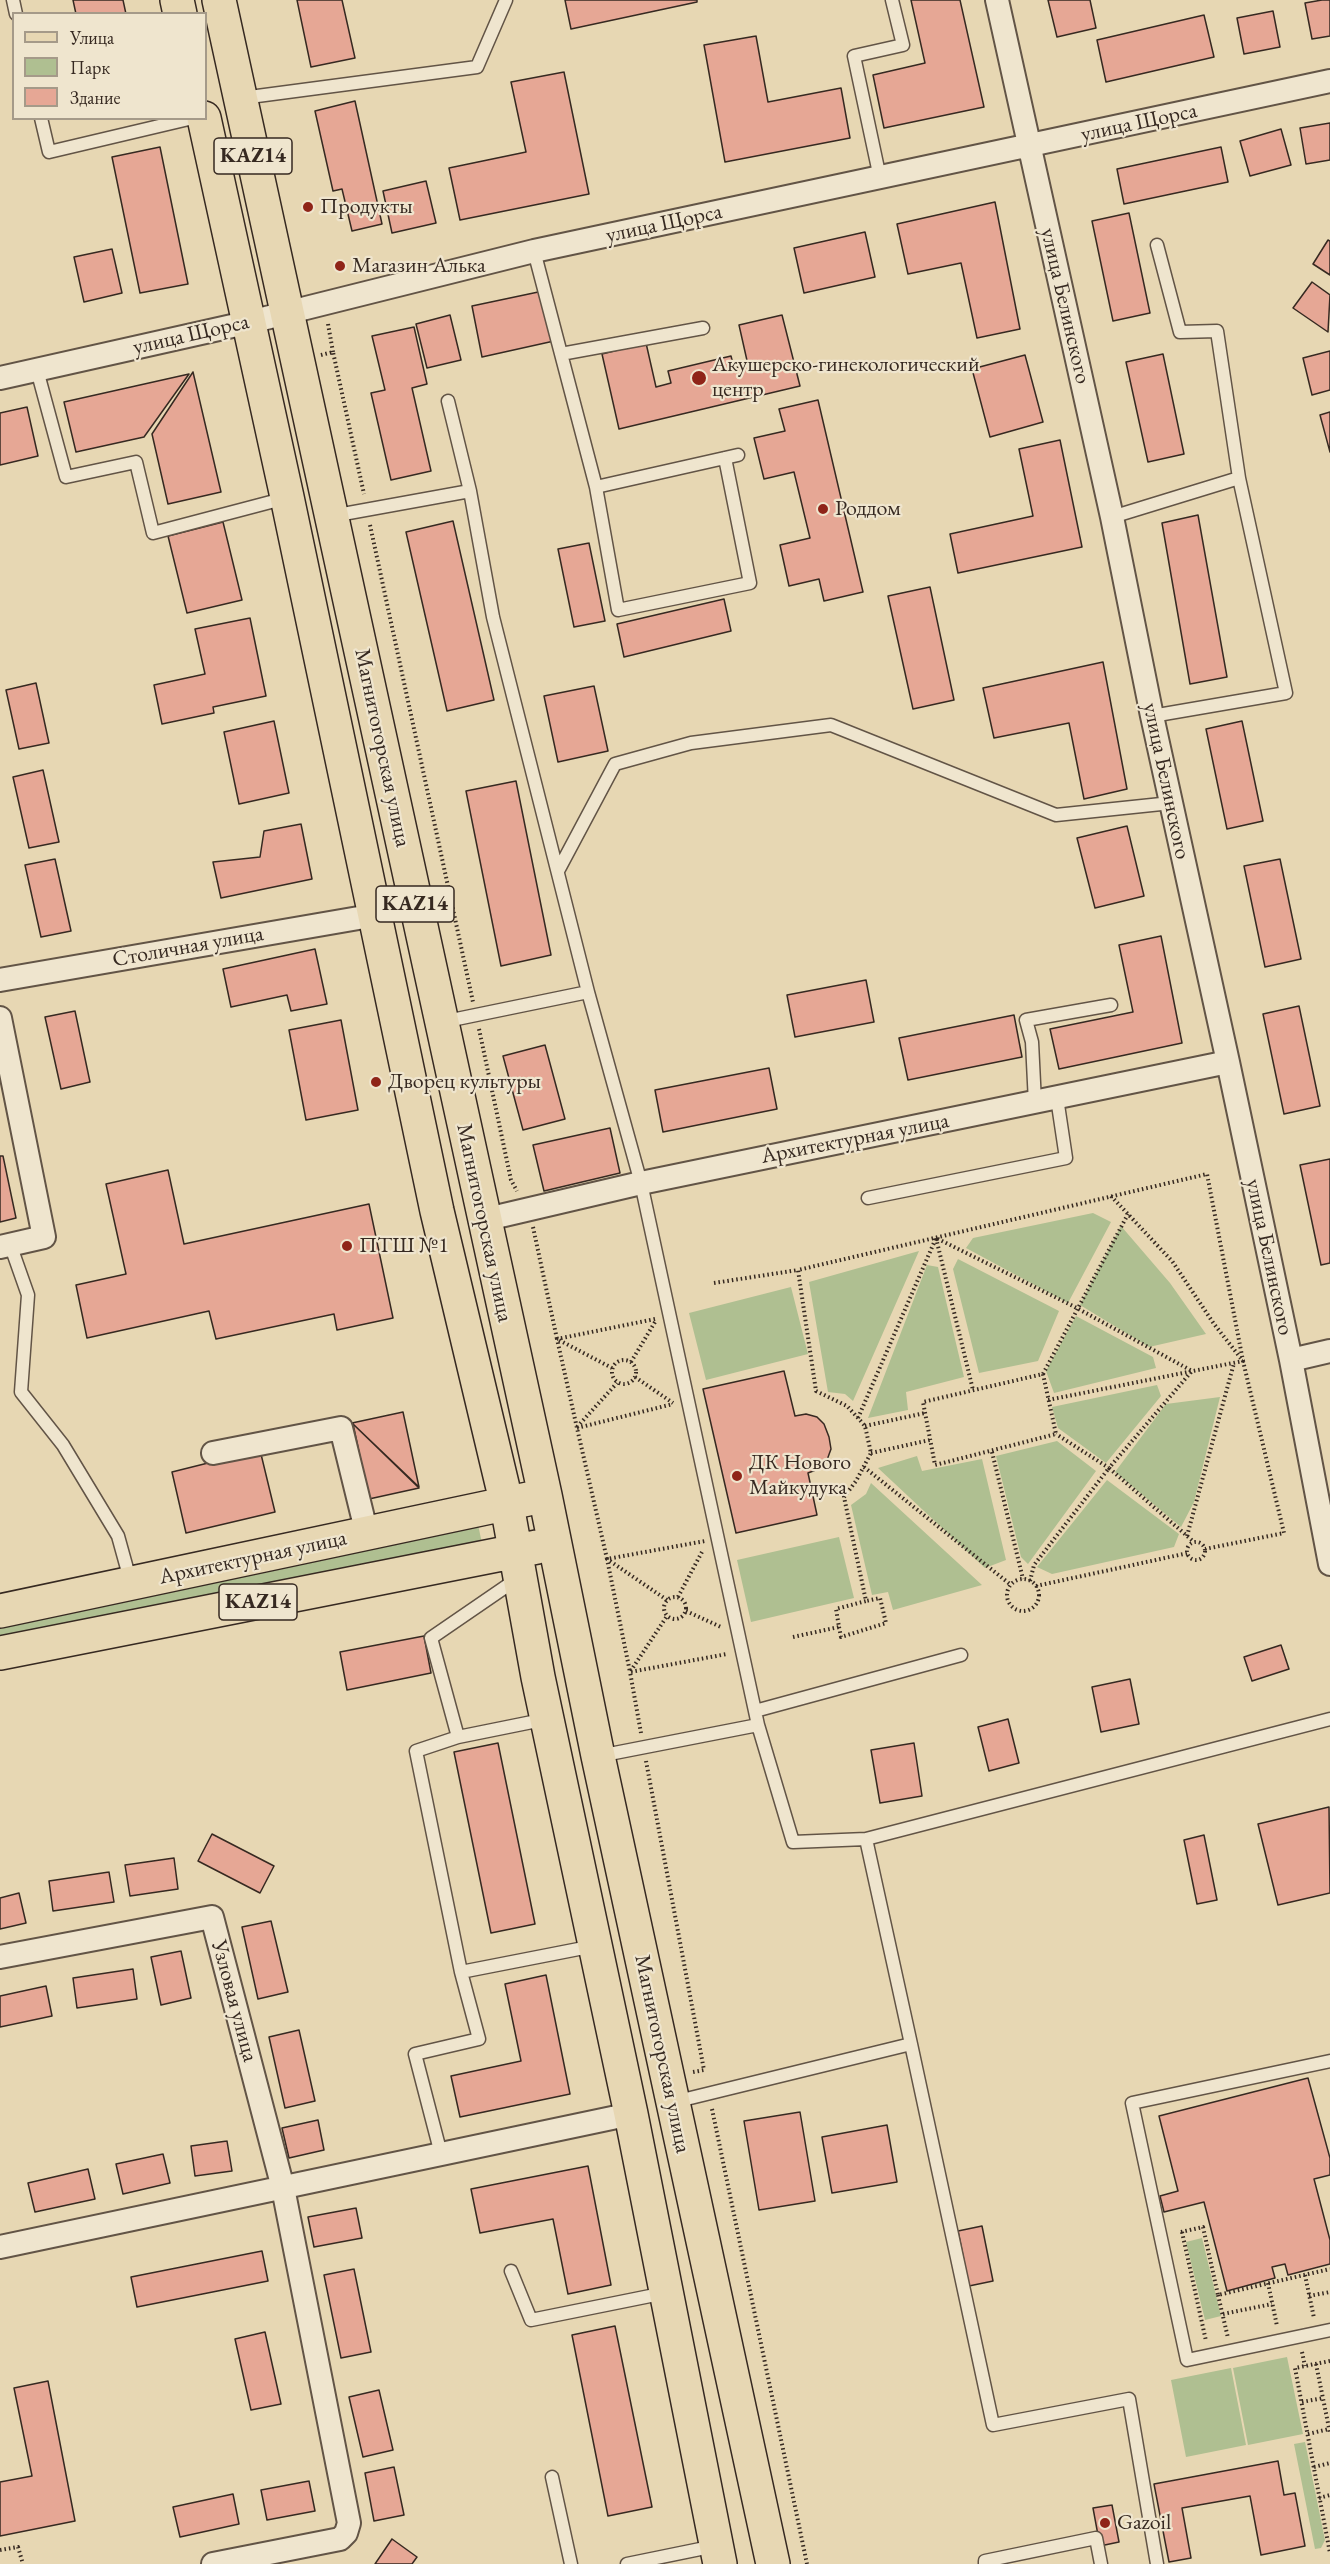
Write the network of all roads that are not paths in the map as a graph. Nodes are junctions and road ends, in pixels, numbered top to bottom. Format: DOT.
graph roads {
  1 [pos="219,0"];
  2 [pos="506,0"];
  3 [pos="892,0"];
  4 [pos="997,0"];
  5 [pos="1330,81"];
  6 [pos="241,98"];
  7 [pos="41,120"];
  8 [pos="185,120"];
  9 [pos="204,120"];
  10 [pos="1029,147"];
  11 [pos="880,178"];
  12 [pos="1157,245"];
  13 [pos="534,251"];
  14 [pos="287,312"];
  15 [pos="250,322"];
  16 [pos="703,328"];
  17 [pos="561,354"];
  18 [pos="37,370"];
  19 [pos="0,378"];
  20 [pos="448,401"];
  21 [pos="738,455"];
  22 [pos="725,458"];
  23 [pos="1239,478"];
  24 [pos="596,487"];
  25 [pos="470,491"];
  26 [pos="287,497"];
  27 [pos="332,516"];
  28 [pos="1112,517"];
  29 [pos="1152,716"];
  30 [pos="1171,803"];
  31 [pos="558,871"];
  32 [pos="376,915"];
  33 [pos="0,980"];
  34 [pos="588,992"];
  35 [pos="1111,1005"];
  36 [pos="0,1018"];
  37 [pos="441,1023"];
  38 [pos="1228,1062"];
  39 [pos="1046,1101"];
  40 [pos="641,1183"];
  41 [pos="868,1198"];
  42 [pos="483,1220"];
  43 [pos="5,1246"];
  44 [pos="1330,1351"];
  45 [pos="1291,1360"];
  46 [pos="213,1453"];
  47 [pos="545,1495"];
  48 [pos="507,1505"];
  49 [pos="367,1534"];
  50 [pos="553,1544"];
  51 [pos="518,1564"];
  52 [pos="1330,1564"];
  53 [pos="131,1584"];
  54 [pos="0,1611"];
  55 [pos="0,1653"];
  56 [pos="961,1654"];
  57 [pos="755,1711"];
  58 [pos="547,1719"];
  59 [pos="1330,1719"];
  60 [pos="758,1725"];
  61 [pos="458,1737"];
  62 [pos="598,1756"];
  63 [pos="866,1839"];
  64 [pos="595,1946"];
  65 [pos="0,1957"];
  66 [pos="461,1972"];
  67 [pos="911,2044"];
  68 [pos="1330,2061"];
  69 [pos="670,2089"];
  70 [pos="631,2114"];
  71 [pos="441,2154"];
  72 [pos="283,2188"];
  73 [pos="0,2247"];
  74 [pos="511,2271"];
  75 [pos="666,2293"];
  76 [pos="1324,2331"];
  77 [pos="552,2477"];
  78 [pos="718,2555"];
  79 [pos="213,2564"];
  80 [pos="571,2564"];
  81 [pos="627,2564"];
  82 [pos="773,2564"];
  83 [pos="985,2564"];
  84 [pos="1101,2564"];
  85 [pos="1157,2564"];
  1 -- 6 [label="main road, Магнитогорская улица / KAZ14"];
  2 -- 6 [label="lane"];
  3 -- 11 [label="lane"];
  4 -- 10 [label="street, улица Белинского"];
  5 -- 10 [label="street, улица Щорса"];
  6 -- 14 [label="main road, Магнитогорская улица / KAZ14"];
  7 -- 8 [label="lane"];
  9 -- 15 [label="main road, Магнитогорская улица / KAZ14"];
  10 -- 11 [label="street, улица Щорса"];
  10 -- 28 [label="street, улица Белинского"];
  11 -- 13 [label="street, улица Щорса"];
  12 -- 23 [label="lane"];
  13 -- 14 [label="street, улица Щорса"];
  13 -- 17 [label="lane"];
  14 -- 15 [label="street, улица Щорса"];
  14 -- 27 [label="main road, Магнитогорская улица / KAZ14"];
  15 -- 18 [label="street, улица Щорса"];
  15 -- 26 [label="main road, Магнитогорская улица / KAZ14"];
  16 -- 17 [label="lane"];
  17 -- 24 [label="lane"];
  18 -- 19 [label="street, улица Щорса"];
  18 -- 26 [label="lane"];
  20 -- 25 [label="lane"];
  21 -- 22 [label="lane"];
  22 -- 24 [label="lane"];
  22 -- 24 [label="lane"];
  23 -- 28 [label="lane"];
  23 -- 29 [label="lane"];
  25 -- 27 [label="lane"];
  25 -- 31 [label="lane"];
  26 -- 32 [label="main road, Магнитогорская улица / KAZ14"];
  27 -- 37 [label="main road, Магнитогорская улица / KAZ14"];
  28 -- 29 [label="street, улица Белинского"];
  29 -- 30 [label="street, улица Белинского"];
  30 -- 31 [label="lane"];
  30 -- 38 [label="street, улица Белинского"];
  31 -- 34 [label="lane"];
  32 -- 33 [label="street, Столичная улица"];
  32 -- 48 [label="main road, Магнитогорская улица / KAZ14"];
  34 -- 37 [label="lane"];
  34 -- 40 [label="lane"];
  35 -- 39 [label="lane"];
  36 -- 43 [label="street"];
  37 -- 42 [label="main road, Магнитогорская улица / KAZ14"];
  38 -- 39 [label="street, Архитектурная улица"];
  38 -- 45 [label="street, улица Белинского"];
  39 -- 40 [label="street, Архитектурная улица"];
  39 -- 41 [label="lane"];
  40 -- 42 [label="street, Архитектурная улица"];
  40 -- 57 [label="lane"];
  42 -- 47 [label="main road, Магнитогорская улица / KAZ14"];
  43 -- 53 [label="lane"];
  44 -- 45 [label="street"];
  45 -- 52 [label="street, улица Белинского"];
  46 -- 49 [label="street"];
  47 -- 48 [label="main road"];
  47 -- 50 [label="main road, Магнитогорская улица / KAZ14"];
  48 -- 49 [label="main road, Архитектурная улица / KAZ14"];
  48 -- 51 [label="main road, Магнитогорская улица / KAZ14"];
  49 -- 53 [label="main road, Архитектурная улица / KAZ14"];
  50 -- 51 [label="main road"];
  50 -- 62 [label="main road, Магнитогорская улица"];
  51 -- 55 [label="main road, Архитектурная улица / KAZ14"];
  51 -- 58 [label="main road, Магнитогорская улица"];
  51 -- 61 [label="lane"];
  53 -- 54 [label="main road, Архитектурная улица / KAZ14"];
  56 -- 57 [label="lane"];
  57 -- 60 [label="lane"];
  58 -- 61 [label="lane"];
  58 -- 64 [label="main road, Магнитогорская улица"];
  59 -- 63 [label="lane"];
  60 -- 62 [label="lane"];
  60 -- 63 [label="lane"];
  61 -- 66 [label="lane"];
  62 -- 69 [label="main road, Магнитогорская улица"];
  63 -- 67 [label="lane"];
  64 -- 66 [label="lane"];
  64 -- 70 [label="main road, Магнитогорская улица"];
  65 -- 72 [label="street, Узловая улица"];
  66 -- 71 [label="lane"];
  67 -- 69 [label="lane"];
  67 -- 85 [label="lane"];
  68 -- 76 [label="lane"];
  69 -- 82 [label="main road, Магнитогорская улица"];
  70 -- 71 [label="street"];
  70 -- 75 [label="main road, Магнитогорская улица"];
  71 -- 72 [label="street"];
  72 -- 73 [label="street"];
  72 -- 79 [label="street, Узловая улица"];
  74 -- 75 [label="lane"];
  75 -- 78 [label="main road, Магнитогорская улица"];
  77 -- 80 [label="lane"];
  78 -- 81 [label="lane"];
  83 -- 84 [label="lane"];
}
